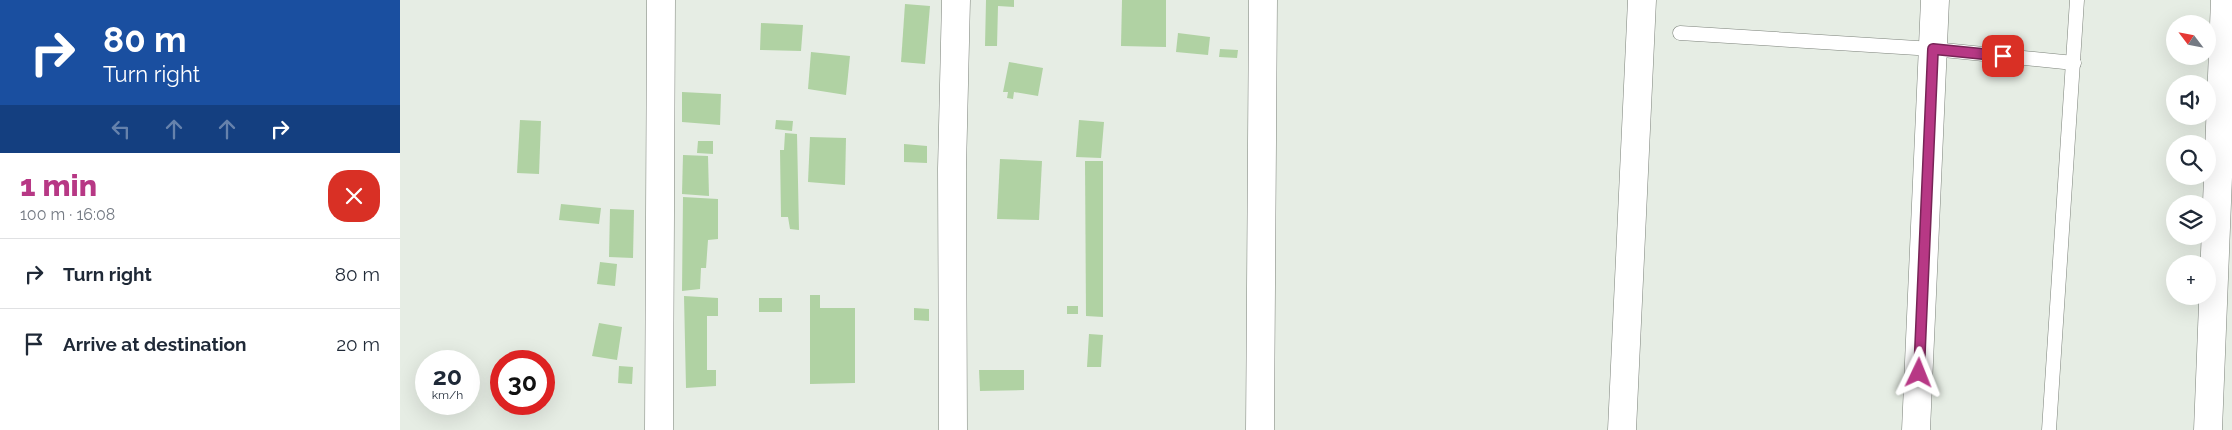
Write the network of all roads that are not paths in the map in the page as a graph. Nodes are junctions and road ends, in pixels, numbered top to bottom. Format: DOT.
graph roads {
  1 [pos="661,0"];
  2 [pos="956,0"];
  3 [pos="1263,0"];
  4 [pos="1642,0"];
  5 [pos="1935,0"];
  6 [pos="2078,0"];
  7 [pos="2225,0"];
  8 [pos="1680,33"];
  9 [pos="1933,49"];
  10 [pos="2074,63"];
  11 [pos="659,430"];
  12 [pos="953,430"];
  13 [pos="1260,430"];
  14 [pos="1622,430"];
  15 [pos="1916,430"];
  16 [pos="2049,430"];
  17 [pos="2208,430"];
  1 -- 11 [label="street"];
  2 -- 12 [label="street"];
  3 -- 13 [label="street"];
  4 -- 14 [label="street"];
  5 -- 9 [label="street"];
  6 -- 10 [label="lane"];
  7 -- 17 [label="street"];
  8 -- 9 [label="lane"];
  9 -- 10 [label="lane"];
  9 -- 15 [label="street"];
  10 -- 16 [label="lane"];
}
